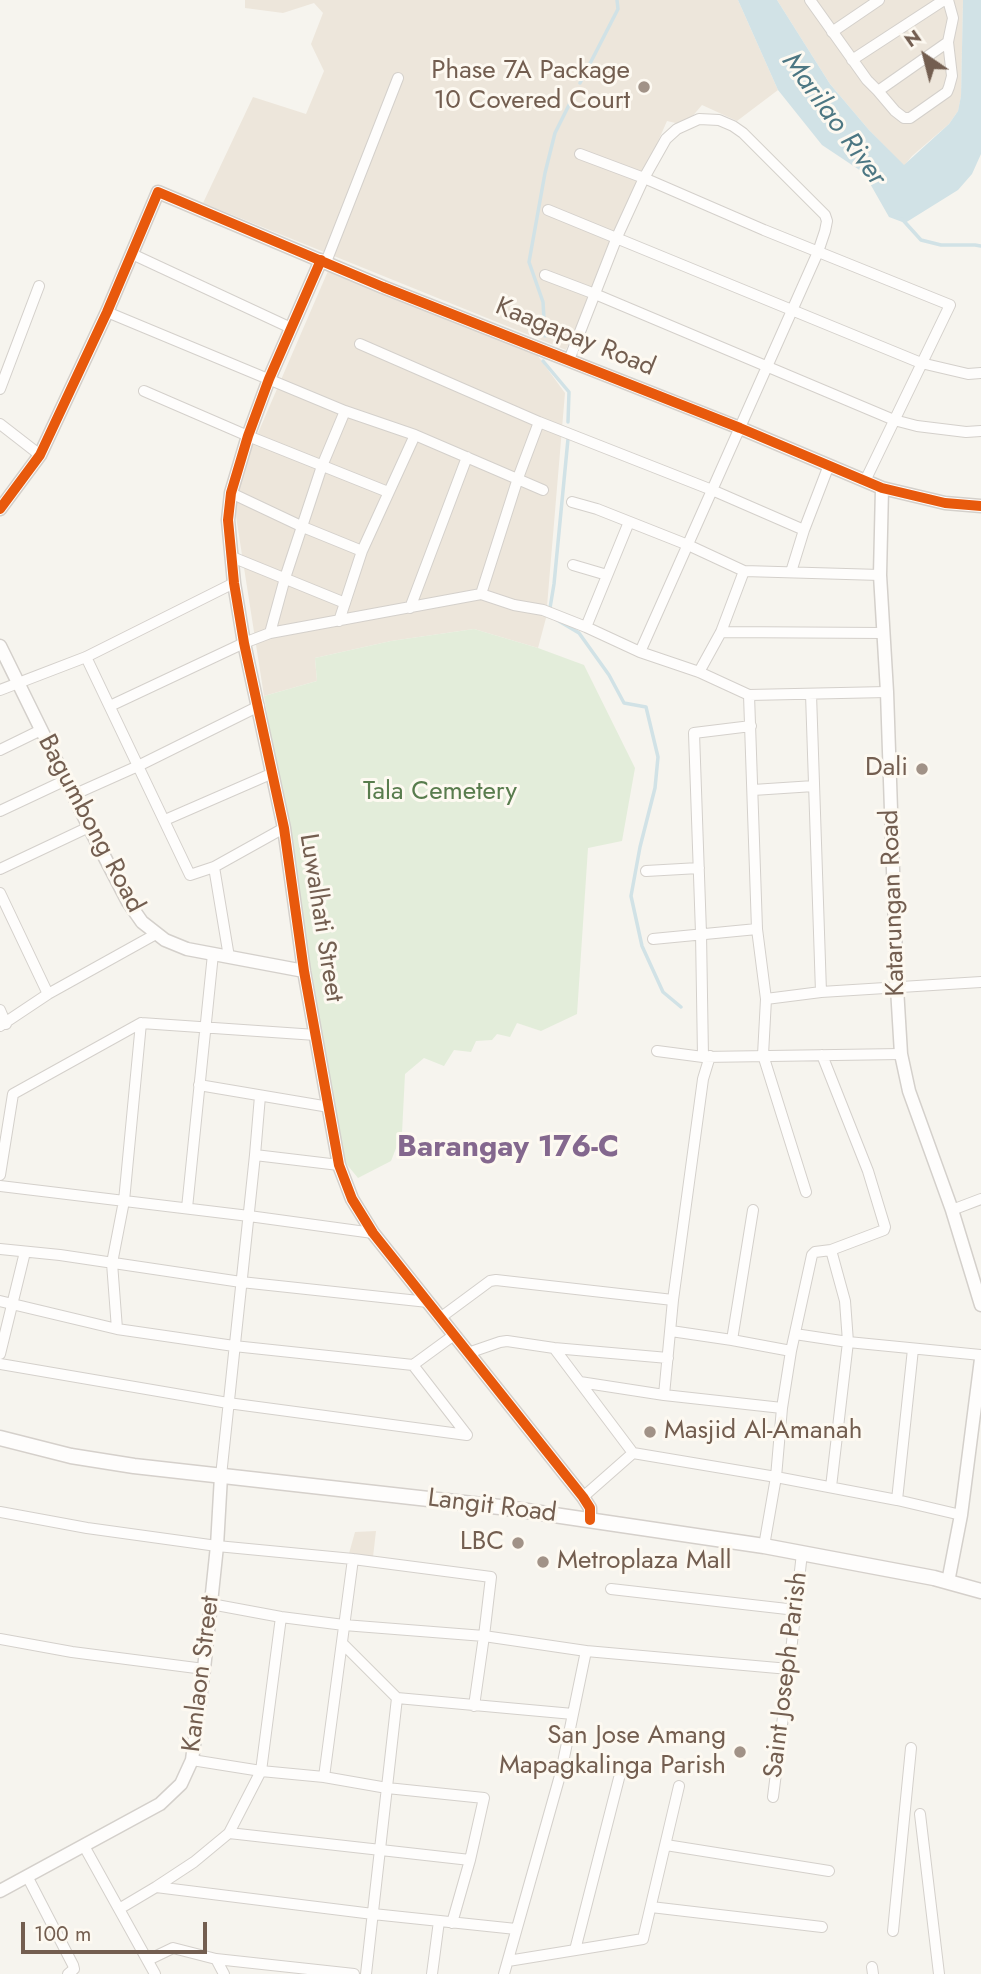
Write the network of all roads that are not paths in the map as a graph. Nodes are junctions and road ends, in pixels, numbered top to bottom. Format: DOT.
graph roads {
  1 [pos="810,0"];
  2 [pos="878,0"];
  3 [pos="946,0"];
  4 [pos="832,32"];
  5 [pos="948,42"];
  6 [pos="852,60"];
  7 [pos="398,78"];
  8 [pos="878,91"];
  9 [pos="580,153"];
  10 [pos="644,178"];
  11 [pos="548,210"];
  12 [pos="617,237"];
  13 [pos="818,251"];
  14 [pos="132,254"];
  15 [pos="324,261"];
  16 [pos="545,275"];
  17 [pos="39,286"];
  18 [pos="595,294"];
  19 [pos="792,310"];
  20 [pos="107,312"];
  21 [pos="291,328"];
  22 [pos="360,344"];
  23 [pos="569,360"];
  24 [pos="921,363"];
  25 [pos="767,366"];
  26 [pos="981,373"];
  27 [pos="269,379"];
  28 [pos="0,389"];
  29 [pos="144,391"];
  30 [pos="345,411"];
  31 [pos="894,420"];
  32 [pos="540,422"];
  33 [pos="0,424"];
  34 [pos="740,428"];
  35 [pos="981,431"];
  36 [pos="415,435"];
  37 [pos="248,436"];
  38 [pos="40,455"];
  39 [pos="467,457"];
  40 [pos="829,465"];
  41 [pos="322,466"];
  42 [pos="518,478"];
  43 [pos="865,481"];
  44 [pos="882,488"];
  45 [pos="543,490"];
  46 [pos="712,490"];
  47 [pos="388,492"];
  48 [pos="231,494"];
  49 [pos="572,502"];
  50 [pos="981,506"];
  51 [pos="1,508"];
  52 [pos="629,522"];
  53 [pos="303,527"];
  54 [pos="804,530"];
  55 [pos="688,545"];
  56 [pos="362,551"];
  57 [pos="232,556"];
  58 [pos="573,565"];
  59 [pos="744,572"];
  60 [pos="792,572"];
  61 [pos="607,575"];
  62 [pos="880,575"];
  63 [pos="285,578"];
  64 [pos="234,583"];
  65 [pos="481,594"];
  66 [pos="345,603"];
  67 [pos="410,608"];
  68 [pos="339,621"];
  69 [pos="586,626"];
  70 [pos="721,632"];
  71 [pos="270,633"];
  72 [pos="883,633"];
  73 [pos="244,643"];
  74 [pos="0,646"];
  75 [pos="640,652"];
  76 [pos="86,657"];
  77 [pos="699,672"];
  78 [pos="18,682"];
  79 [pos="0,690"];
  80 [pos="887,692"];
  81 [pos="811,694"];
  82 [pos="749,695"];
  83 [pos="110,706"];
  84 [pos="259,706"];
  85 [pos="751,726"];
  86 [pos="41,730"];
  87 [pos="0,750"];
  88 [pos="138,766"];
  89 [pos="273,773"];
  90 [pos="66,780"];
  91 [pos="814,786"];
  92 [pos="753,790"];
  93 [pos="73,795"];
  94 [pos="0,811"];
  95 [pos="165,820"];
  96 [pos="89,827"];
  97 [pos="284,828"];
  98 [pos="214,867"];
  99 [pos="699,868"];
  100 [pos="0,869"];
  101 [pos="646,871"];
  102 [pos="0,893"];
  103 [pos="757,929"];
  104 [pos="701,933"];
  105 [pos="156,934"];
  106 [pos="653,939"];
  107 [pos="213,954"];
  108 [pos="229,957"];
  109 [pos="304,971"];
  110 [pos="981,982"];
  111 [pos="897,988"];
  112 [pos="821,992"];
  113 [pos="48,994"];
  114 [pos="766,999"];
  115 [pos="0,1010"];
  116 [pos="141,1023"];
  117 [pos="3,1025"];
  118 [pos="206,1027"];
  119 [pos="316,1035"];
  120 [pos="657,1051"];
  121 [pos="901,1054"];
  122 [pos="763,1055"];
  123 [pos="822,1055"];
  124 [pos="706,1057"];
  125 [pos="199,1086"];
  126 [pos="260,1096"];
  127 [pos="329,1107"];
  128 [pos="256,1155"];
  129 [pos="339,1165"];
  130 [pos="0,1175"];
  131 [pos="0,1186"];
  132 [pos="806,1192"];
  133 [pos="981,1199"];
  134 [pos="124,1202"];
  135 [pos="187,1208"];
  136 [pos="753,1210"];
  137 [pos="952,1210"];
  138 [pos="249,1216"];
  139 [pos="373,1233"];
  140 [pos="0,1249"];
  141 [pos="831,1250"];
  142 [pos="25,1252"];
  143 [pos="112,1263"];
  144 [pos="241,1282"];
  145 [pos="673,1300"];
  146 [pos="0,1301"];
  147 [pos="428,1302"];
  148 [pos="11,1304"];
  149 [pos="981,1305"];
  150 [pos="440,1318"];
  151 [pos="117,1329"];
  152 [pos="671,1331"];
  153 [pos="795,1334"];
  154 [pos="454,1335"];
  155 [pos="732,1340"];
  156 [pos="848,1342"];
  157 [pos="234,1346"];
  158 [pos="554,1348"];
  159 [pos="914,1349"];
  160 [pos="791,1351"];
  161 [pos="468,1353"];
  162 [pos="0,1354"];
  163 [pos="668,1358"];
  164 [pos="0,1364"];
  165 [pos="981,1364"];
  166 [pos="413,1365"];
  167 [pos="580,1382"];
  168 [pos="664,1395"];
  169 [pos="228,1404"];
  170 [pos="782,1408"];
  171 [pos="976,1431"];
  172 [pos="0,1438"];
  173 [pos="634,1453"];
  174 [pos="221,1476"];
  175 [pos="776,1477"];
  176 [pos="831,1488"];
  177 [pos="583,1497"];
  178 [pos="897,1500"];
  179 [pos="0,1512"];
  180 [pos="961,1515"];
  181 [pos="590,1520"];
  182 [pos="217,1546"];
  183 [pos="764,1546"];
  184 [pos="802,1553"];
  185 [pos="353,1559"];
  186 [pos="948,1582"];
  187 [pos="611,1589"];
  188 [pos="981,1591"];
  189 [pos="211,1604"];
  190 [pos="796,1610"];
  191 [pos="281,1617"];
  192 [pos="344,1625"];
  193 [pos="484,1636"];
  194 [pos="0,1639"];
  195 [pos="343,1644"];
  196 [pos="586,1651"];
  197 [pos="204,1669"];
  198 [pos="789,1669"];
  199 [pos="397,1698"];
  200 [pos="474,1706"];
  201 [pos="573,1714"];
  202 [pos="911,1748"];
  203 [pos="192,1760"];
  204 [pos="261,1771"];
  205 [pos="324,1777"];
  206 [pos="619,1778"];
  207 [pos="679,1786"];
  208 [pos="387,1788"];
  209 [pos="773,1797"];
  210 [pos="920,1814"];
  211 [pos="229,1833"];
  212 [pos="666,1845"];
  213 [pos="84,1846"];
  214 [pos="380,1850"];
  215 [pos="470,1860"];
  216 [pos="830,1871"];
  217 [pos="27,1876"];
  218 [pos="156,1887"];
  219 [pos="0,1891"];
  220 [pos="651,1907"];
  221 [pos="119,1909"];
  222 [pos="373,1914"];
  223 [pos="439,1921"];
  224 [pos="452,1923"];
  225 [pos="822,1927"];
  226 [pos="516,1929"];
  227 [pos="893,1931"];
  228 [pos="575,1950"];
  229 [pos="216,1959"];
  230 [pos="148,1960"];
  231 [pos="508,1961"];
  232 [pos="68,1974"];
  233 [pos="155,1974"];
  234 [pos="224,1974"];
  235 [pos="354,1974"];
  236 [pos="366,1974"];
  237 [pos="432,1974"];
  238 [pos="504,1974"];
  239 [pos="939,1974"];
  1 -- 4 [label="street"];
  2 -- 4 [label="street"];
  3 -- 5 [label="street"];
  3 -- 6 [label="street"];
  4 -- 6 [label="street"];
  5 -- 8 [label="street"];
  5 -- 8 [label="street"];
  6 -- 8 [label="street"];
  7 -- 15 [label="street"];
  9 -- 10 [label="street"];
  10 -- 12 [label="street"];
  10 -- 13 [label="street"];
  10 -- 13 [label="street"];
  11 -- 12 [label="street"];
  12 -- 18 [label="street"];
  12 -- 19 [label="street"];
  13 -- 19 [label="street"];
  13 -- 24 [label="street"];
  14 -- 15 [label="street, Kaagapay Road"];
  14 -- 20 [label="street"];
  14 -- 21 [label="street"];
  15 -- 21 [label="street, Luwalhati Street"];
  15 -- 23 [label="street, Kaagapay Road"];
  16 -- 18 [label="street"];
  17 -- 28 [label="street"];
  18 -- 23 [label="street"];
  18 -- 25 [label="street"];
  19 -- 24 [label="street"];
  19 -- 25 [label="street"];
  20 -- 27 [label="street"];
  20 -- 38 [label="street"];
  21 -- 27 [label="street, Luwalhati Street"];
  22 -- 32 [label="street"];
  23 -- 34 [label="street, Kaagapay Road"];
  24 -- 26 [label="street"];
  24 -- 31 [label="street"];
  25 -- 31 [label="street"];
  25 -- 34 [label="street"];
  27 -- 30 [label="street"];
  27 -- 37 [label="street, Luwalhati Street"];
  29 -- 37 [label="street"];
  30 -- 36 [label="street"];
  30 -- 41 [label="street"];
  31 -- 35 [label="street"];
  31 -- 43 [label="street"];
  32 -- 42 [label="street"];
  32 -- 46 [label="street"];
  33 -- 38 [label="street"];
  34 -- 40 [label="street, Kaagapay Road"];
  34 -- 46 [label="street"];
  36 -- 39 [label="street"];
  36 -- 47 [label="street"];
  37 -- 41 [label="street"];
  37 -- 48 [label="street, Luwalhati Street"];
  38 -- 51 [label="street"];
  39 -- 42 [label="street"];
  39 -- 67 [label="street"];
  40 -- 43 [label="street, Kaagapay Road"];
  40 -- 54 [label="street"];
  41 -- 47 [label="street"];
  41 -- 53 [label="street"];
  42 -- 45 [label="street"];
  42 -- 65 [label="street"];
  43 -- 44 [label="street, Kaagapay Road"];
  44 -- 50 [label="street, Kaagapay Road"];
  44 -- 62 [label="street, Katarungan Road"];
  46 -- 54 [label="street"];
  46 -- 55 [label="street"];
  47 -- 56 [label="street"];
  48 -- 53 [label="street"];
  48 -- 57 [label="street, Luwalhati Street"];
  49 -- 52 [label="street"];
  52 -- 55 [label="street"];
  52 -- 61 [label="street"];
  53 -- 56 [label="street"];
  53 -- 63 [label="street"];
  54 -- 60 [label="street"];
  55 -- 59 [label="street"];
  55 -- 75 [label="street"];
  56 -- 66 [label="street"];
  57 -- 63 [label="street"];
  57 -- 64 [label="street, Luwalhati Street"];
  58 -- 61 [label="street"];
  59 -- 60 [label="street"];
  59 -- 70 [label="street"];
  60 -- 62 [label="street"];
  61 -- 69 [label="street"];
  62 -- 72 [label="street, Katarungan Road"];
  63 -- 66 [label="street"];
  63 -- 71 [label="street"];
  64 -- 73 [label="street, Luwalhati Street"];
  64 -- 76 [label="street"];
  65 -- 67 [label="street"];
  65 -- 69 [label="street"];
  66 -- 68 [label="street"];
  67 -- 68 [label="street"];
  68 -- 71 [label="street"];
  69 -- 75 [label="street"];
  70 -- 72 [label="street"];
  70 -- 77 [label="street"];
  71 -- 73 [label="street"];
  72 -- 80 [label="street, Katarungan Road"];
  73 -- 83 [label="street"];
  73 -- 84 [label="street, Luwalhati Street"];
  74 -- 78 [label="street, Bagumbong Road"];
  75 -- 77 [label="street"];
  76 -- 78 [label="street"];
  76 -- 83 [label="street"];
  77 -- 82 [label="street"];
  78 -- 79 [label="street"];
  78 -- 86 [label="street, Bagumbong Road"];
  80 -- 81 [label="street"];
  80 -- 111 [label="street, Katarungan Road"];
  81 -- 82 [label="street"];
  81 -- 91 [label="street"];
  82 -- 85 [label="street"];
  83 -- 88 [label="street"];
  84 -- 88 [label="street"];
  84 -- 89 [label="street, Luwalhati Street"];
  85 -- 92 [label="street"];
  85 -- 99 [label="street"];
  86 -- 87 [label="street"];
  86 -- 90 [label="street, Bagumbong Road"];
  88 -- 93 [label="street"];
  88 -- 95 [label="street"];
  89 -- 95 [label="street"];
  89 -- 97 [label="street, Luwalhati Street"];
  90 -- 93 [label="street, Bagumbong Road"];
  90 -- 94 [label="street"];
  91 -- 92 [label="street"];
  91 -- 112 [label="street"];
  92 -- 103 [label="street"];
  93 -- 96 [label="street, Bagumbong Road"];
  95 -- 98 [label="street"];
  96 -- 100 [label="street"];
  96 -- 105 [label="street, Bagumbong Road"];
  97 -- 98 [label="street"];
  97 -- 109 [label="street, Luwalhati Street"];
  98 -- 108 [label="street"];
  99 -- 101 [label="street"];
  99 -- 104 [label="street"];
  102 -- 113 [label="street"];
  103 -- 104 [label="street"];
  103 -- 114 [label="street"];
  104 -- 106 [label="street"];
  104 -- 124 [label="street"];
  105 -- 107 [label="street, Bagumbong Road"];
  105 -- 113 [label="street"];
  107 -- 108 [label="street, Bagumbong Road"];
  107 -- 118 [label="street"];
  108 -- 109 [label="street, Bagumbong Road"];
  109 -- 119 [label="street, Luwalhati Street"];
  110 -- 111 [label="street"];
  111 -- 112 [label="street"];
  111 -- 121 [label="street, Katarungan Road"];
  112 -- 114 [label="street"];
  113 -- 117 [label="street"];
  114 -- 122 [label="street"];
  115 -- 117 [label="street"];
  116 -- 118 [label="street"];
  116 -- 130 [label="street"];
  116 -- 134 [label="street"];
  118 -- 119 [label="street"];
  118 -- 125 [label="street"];
  119 -- 127 [label="street, Luwalhati Street"];
  120 -- 124 [label="street"];
  121 -- 123 [label="street"];
  121 -- 137 [label="street, Katarungan Road"];
  122 -- 123 [label="street"];
  122 -- 124 [label="street"];
  122 -- 132 [label="street"];
  123 -- 141 [label="street"];
  124 -- 145 [label="street"];
  125 -- 126 [label="street"];
  125 -- 135 [label="street"];
  126 -- 127 [label="street"];
  126 -- 128 [label="street"];
  127 -- 129 [label="street, Luwalhati Street"];
  128 -- 129 [label="street"];
  128 -- 138 [label="street"];
  129 -- 139 [label="street, Luwalhati Street"];
  131 -- 134 [label="street"];
  133 -- 137 [label="street"];
  134 -- 135 [label="street"];
  134 -- 143 [label="street"];
  135 -- 138 [label="street"];
  136 -- 155 [label="street"];
  137 -- 149 [label="street, Katarungan Road"];
  138 -- 139 [label="street"];
  138 -- 144 [label="street"];
  139 -- 147 [label="street, Luwalhati Street"];
  140 -- 142 [label="street"];
  141 -- 153 [label="street"];
  141 -- 156 [label="street"];
  142 -- 143 [label="street"];
  142 -- 148 [label="street"];
  143 -- 144 [label="street"];
  143 -- 151 [label="street"];
  144 -- 147 [label="street"];
  144 -- 157 [label="street"];
  145 -- 150 [label="street"];
  145 -- 152 [label="street"];
  146 -- 148 [label="street"];
  147 -- 150 [label="street, Luwalhati Street"];
  148 -- 151 [label="street"];
  148 -- 162 [label="street"];
  150 -- 154 [label="street, Luwalhati Street"];
  151 -- 157 [label="street"];
  152 -- 155 [label="street"];
  152 -- 163 [label="street"];
  153 -- 156 [label="street"];
  153 -- 160 [label="street"];
  154 -- 161 [label="street, Luwalhati Street"];
  154 -- 166 [label="street"];
  155 -- 160 [label="street"];
  156 -- 159 [label="street"];
  156 -- 176 [label="street"];
  157 -- 166 [label="street"];
  157 -- 169 [label="street"];
  158 -- 161 [label="street"];
  158 -- 163 [label="street"];
  158 -- 167 [label="street"];
  159 -- 165 [label="street"];
  159 -- 178 [label="street"];
  160 -- 170 [label="street"];
  161 -- 177 [label="street, Luwalhati Street"];
  163 -- 168 [label="street"];
  164 -- 169 [label="street"];
  165 -- 171 [label="street"];
  166 -- 169 [label="street"];
  167 -- 168 [label="street"];
  167 -- 173 [label="street"];
  168 -- 170 [label="street"];
  169 -- 174 [label="street"];
  170 -- 175 [label="street"];
  171 -- 180 [label="street"];
  172 -- 174 [label="main road, Langit Road"];
  173 -- 175 [label="street"];
  173 -- 177 [label="street"];
  174 -- 181 [label="main road, Langit Road"];
  174 -- 182 [label="street, Kanlaon Street"];
  175 -- 176 [label="street"];
  175 -- 183 [label="street"];
  176 -- 178 [label="street"];
  177 -- 181 [label="street, Luwalhati Street"];
  178 -- 180 [label="street"];
  179 -- 182 [label="street"];
  180 -- 186 [label="street"];
  181 -- 183 [label="main road, Langit Road"];
  182 -- 185 [label="street"];
  182 -- 189 [label="street, Kanlaon Street"];
  183 -- 184 [label="main road, Langit Road"];
  184 -- 186 [label="main road, Langit Road"];
  184 -- 190 [label="street, Saint Joseph Parish"];
  185 -- 192 [label="street"];
  185 -- 193 [label="street"];
  186 -- 188 [label="main road, Langit Road"];
  187 -- 190 [label="street"];
  189 -- 191 [label="street"];
  189 -- 197 [label="street, Kanlaon Street"];
  190 -- 198 [label="street, Saint Joseph Parish"];
  191 -- 192 [label="street"];
  191 -- 204 [label="street"];
  192 -- 193 [label="street"];
  192 -- 195 [label="street"];
  193 -- 196 [label="street"];
  193 -- 200 [label="street"];
  194 -- 197 [label="street"];
  195 -- 199 [label="street"];
  195 -- 205 [label="street"];
  196 -- 198 [label="street"];
  196 -- 201 [label="street"];
  197 -- 203 [label="street, Kanlaon Street"];
  198 -- 209 [label="street, Saint Joseph Parish"];
  199 -- 200 [label="street"];
  199 -- 208 [label="street"];
  200 -- 201 [label="street"];
  201 -- 226 [label="street"];
  202 -- 227 [label="street"];
  203 -- 204 [label="street"];
  203 -- 213 [label="street, Kanlaon Street"];
  204 -- 205 [label="street"];
  204 -- 211 [label="street"];
  205 -- 208 [label="street"];
  206 -- 228 [label="street"];
  207 -- 212 [label="street"];
  208 -- 214 [label="street"];
  208 -- 215 [label="street"];
  210 -- 239 [label="street"];
  211 -- 214 [label="street"];
  211 -- 218 [label="street"];
  212 -- 216 [label="street"];
  212 -- 220 [label="street"];
  213 -- 217 [label="street, Kanlaon Street"];
  213 -- 221 [label="street"];
  214 -- 215 [label="street"];
  214 -- 222 [label="street"];
  215 -- 224 [label="street"];
  217 -- 219 [label="street, Kanlaon Street"];
  217 -- 232 [label="street"];
  218 -- 221 [label="street"];
  218 -- 222 [label="street"];
  220 -- 225 [label="street"];
  220 -- 228 [label="street"];
  221 -- 230 [label="street"];
  222 -- 223 [label="street"];
  222 -- 236 [label="street"];
  223 -- 224 [label="street"];
  223 -- 237 [label="street"];
  224 -- 226 [label="street"];
  226 -- 231 [label="street"];
  228 -- 231 [label="street"];
  229 -- 230 [label="street"];
  229 -- 234 [label="street"];
  229 -- 235 [label="street"];
  230 -- 233 [label="street"];
  231 -- 238 [label="street"];
}
